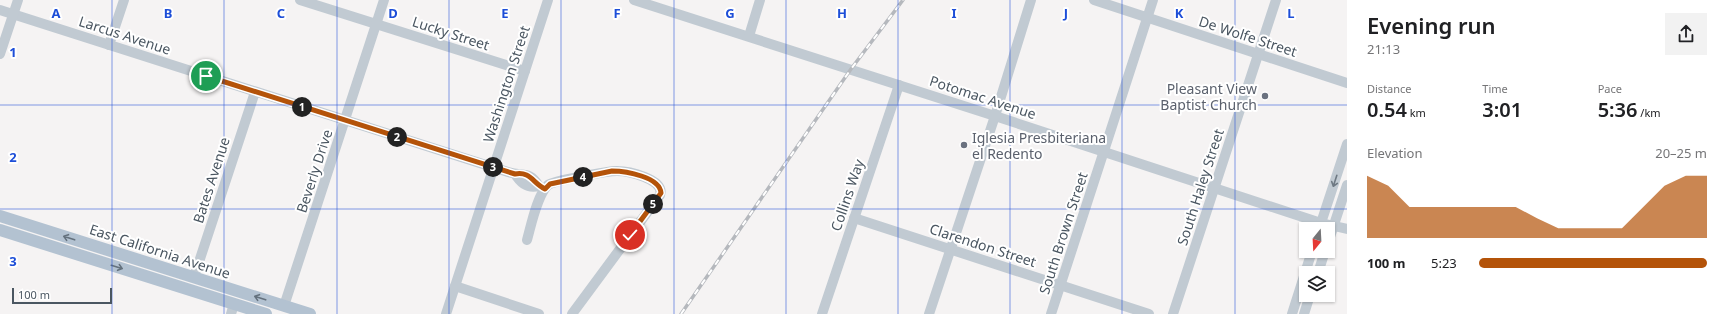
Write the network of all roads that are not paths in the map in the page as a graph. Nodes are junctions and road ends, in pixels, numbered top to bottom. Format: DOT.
graph roads {
  1 [pos="18,0"];
  2 [pos="124,0"];
  3 [pos="300,0"];
  4 [pos="384,0"];
  5 [pos="548,0"];
  6 [pos="634,0"];
  7 [pos="760,0"];
  8 [pos="1031,0"];
  9 [pos="1094,0"];
  10 [pos="1153,0"];
  11 [pos="1276,0"];
  12 [pos="658,4"];
  13 [pos="0,10"];
  14 [pos="13,14"];
  15 [pos="1148,18"];
  16 [pos="376,24"];
  17 [pos="748,36"];
  18 [pos="109,45"];
  19 [pos="0,54"];
  20 [pos="1258,54"];
  21 [pos="525,71"];
  22 [pos="1347,83"];
  23 [pos="899,85"];
  24 [pos="255,92"];
  25 [pos="995,116"];
  26 [pos="345,120"];
  27 [pos="1347,144"];
  28 [pos="1104,151"];
  29 [pos="494,167"];
  30 [pos="1347,185"];
  31 [pos="542,187"];
  32 [pos="1214,187"];
  33 [pos="0,216"];
  34 [pos="854,218"];
  35 [pos="1309,222"];
  36 [pos="1321,222"];
  37 [pos="1335,223"];
  38 [pos="1335,226"];
  39 [pos="1347,229"];
  40 [pos="0,230"];
  41 [pos="527,240"];
  42 [pos="950,249"];
  43 [pos="83,256"];
  44 [pos="1310,258"];
  45 [pos="142,261"];
  46 [pos="134,272"];
  47 [pos="194,277"];
  48 [pos="1060,285"];
  49 [pos="455,286"];
  50 [pos="1308,302"];
  51 [pos="284,306"];
  52 [pos="233,309"];
  53 [pos="1292,312"];
  54 [pos="266,314"];
  55 [pos="310,314"];
  56 [pos="446,314"];
  57 [pos="539,314"];
  58 [pos="572,314"];
  59 [pos="822,314"];
  60 [pos="928,314"];
  61 [pos="1051,314"];
  62 [pos="1149,314"];
  63 [pos="1173,314"];
  64 [pos="1305,314"];
  1 -- 14 [label="street"];
  2 -- 18 [label="street"];
  3 -- 16 [label="street, Lucky Street"];
  4 -- 16 [label="street, Beverly Drive"];
  5 -- 21 [label="street, Washington Street"];
  6 -- 12 [label="street, Potomac Avenue"];
  7 -- 17 [label="street"];
  8 -- 25 [label="street"];
  9 -- 15 [label="street, De Wolfe Street"];
  10 -- 15 [label="street, South Brown Street"];
  11 -- 20 [label="street, South Haley Street"];
  12 -- 17 [label="street, Potomac Avenue"];
  13 -- 14 [label="street, Larcus Avenue"];
  14 -- 18 [label="street, Larcus Avenue"];
  14 -- 19 [label="street"];
  15 -- 20 [label="street, De Wolfe Street"];
  15 -- 28 [label="street, South Brown Street"];
  16 -- 21 [label="street, Lucky Street"];
  16 -- 26 [label="street, Beverly Drive"];
  17 -- 23 [label="street, Potomac Avenue"];
  18 -- 24 [label="street, Larcus Avenue"];
  20 -- 22 [label="street, De Wolfe Street"];
  20 -- 32 [label="street, South Haley Street"];
  21 -- 29 [label="street, Washington Street"];
  23 -- 25 [label="street, Potomac Avenue"];
  23 -- 34 [label="street, Collins Way"];
  24 -- 26 [label="street, Larcus Avenue"];
  24 -- 47 [label="street, Bates Avenue"];
  25 -- 28 [label="street, Potomac Avenue"];
  25 -- 42 [label="street"];
  26 -- 29 [label="street, Larcus Avenue"];
  26 -- 51 [label="street, Beverly Drive"];
  27 -- 36 [label="street, one-way"];
  28 -- 32 [label="street, Potomac Avenue"];
  28 -- 48 [label="street, South Brown Street"];
  29 -- 31 [label="street, Larcus Avenue"];
  29 -- 49 [label="street, Washington Street"];
  30 -- 37 [label="street"];
  31 -- 41 [label="street"];
  31 -- 58 [label="street"];
  32 -- 35 [label="street, Potomac Avenue"];
  32 -- 63 [label="street, South Haley Street"];
  45 -- 33 [label="main road, East California Avenue, one-way"];
  34 -- 42 [label="street, Clarendon Street"];
  34 -- 59 [label="street, Collins Way"];
  38 -- 39 [label="street, Potomac Avenue"];
  40 -- 43 [label="main road, East California Avenue"];
  42 -- 48 [label="street, Clarendon Street"];
  42 -- 60 [label="street"];
  43 -- 45 [label="main road"];
  43 -- 46 [label="main road, East California Avenue, one-way"];
  44 -- 53 [label="street"];
  45 -- 47 [label="main road, East California Avenue"];
  46 -- 47 [label="main road"];
  46 -- 52 [label="main road, East California Avenue"];
  51 -- 47 [label="main road, East California Avenue, one-way"];
  48 -- 61 [label="street, South Brown Street"];
  48 -- 62 [label="street, Clarendon Street"];
  49 -- 56 [label="street, Washington Street"];
  49 -- 57 [label="street"];
  50 -- 64 [label="street"];
  51 -- 55 [label="main road, East California Avenue"];
  52 -- 54 [label="main road, East California Avenue"];
  53 -- 64 [label="street"];
}
